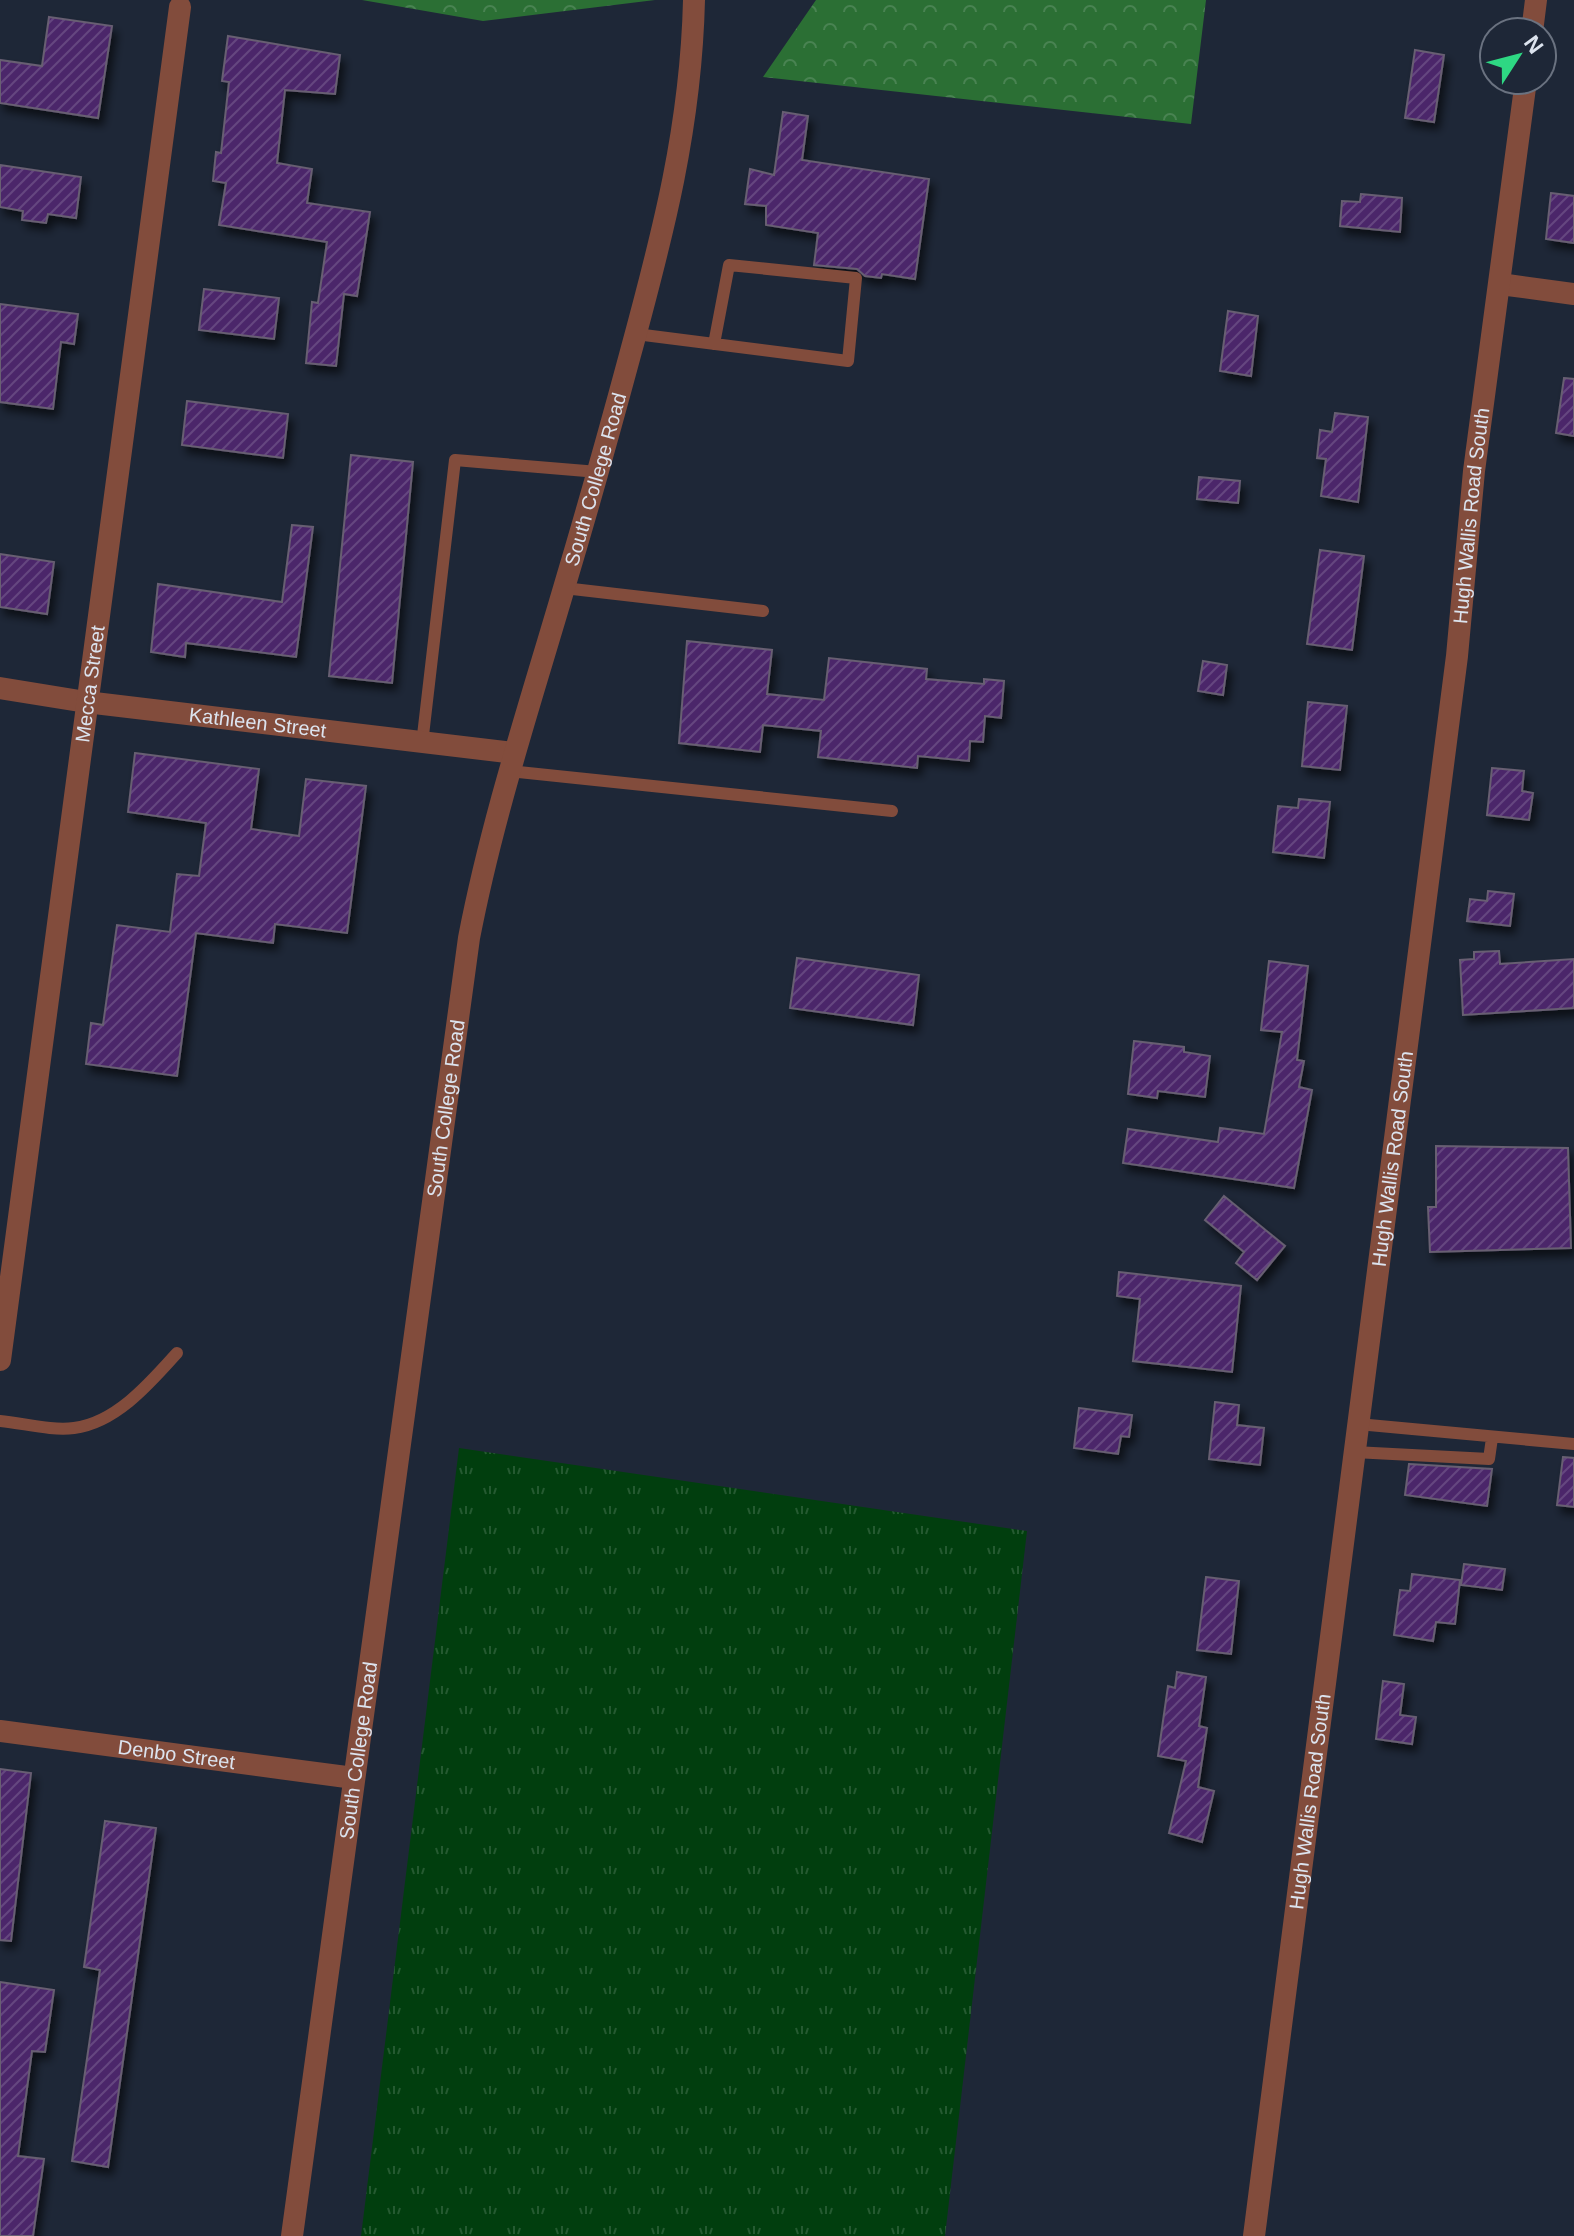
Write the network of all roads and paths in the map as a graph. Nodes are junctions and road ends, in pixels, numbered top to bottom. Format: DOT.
graph roads {
  1 [pos="694,0"];
  2 [pos="180,7"];
  3 [pos="1524,96"];
  4 [pos="1500,284"];
  5 [pos="1574,294"];
  6 [pos="636,334"];
  7 [pos="714,344"];
  8 [pos="598,472"];
  9 [pos="564,588"];
  10 [pos="763,611"];
  11 [pos="0,688"];
  12 [pos="86,702"];
  13 [pos="422,744"];
  14 [pos="512,762"];
  15 [pos="892,811"];
  16 [pos="177,1353"];
  17 [pos="0,1360"];
  18 [pos="0,1421"];
  19 [pos="1358,1424"];
  20 [pos="1492,1438"];
  21 [pos="1574,1444"];
  22 [pos="1354,1452"];
  23 [pos="0,1731"];
  24 [pos="354,1778"];
  25 [pos="292,2236"];
  26 [pos="1254,2236"];
  1 -- 6 [label="street, South College Road"];
  2 -- 12 [label="street, Mecca Street"];
  3 -- 4 [label="street, Hugh Wallis Road South"];
  4 -- 5 [label="street"];
  4 -- 19 [label="street, Hugh Wallis Road South"];
  6 -- 7 [label="lane"];
  6 -- 8 [label="street, South College Road"];
  7 -- 7 [label="lane"];
  8 -- 9 [label="street, South College Road"];
  8 -- 13 [label="lane"];
  9 -- 10 [label="lane"];
  9 -- 14 [label="street, South College Road"];
  11 -- 12 [label="street, Kathleen Street"];
  12 -- 13 [label="street, Kathleen Street"];
  12 -- 17 [label="street, Mecca Street"];
  13 -- 14 [label="street, Kathleen Street"];
  14 -- 15 [label="lane"];
  14 -- 24 [label="street, South College Road"];
  16 -- 18 [label="lane"];
  19 -- 20 [label="lane"];
  19 -- 22 [label="street, Hugh Wallis Road South"];
  20 -- 21 [label="lane"];
  20 -- 22 [label="lane"];
  22 -- 26 [label="street, Hugh Wallis Road South"];
  23 -- 24 [label="street, Denbo Street"];
  24 -- 25 [label="street, South College Road"];
}
